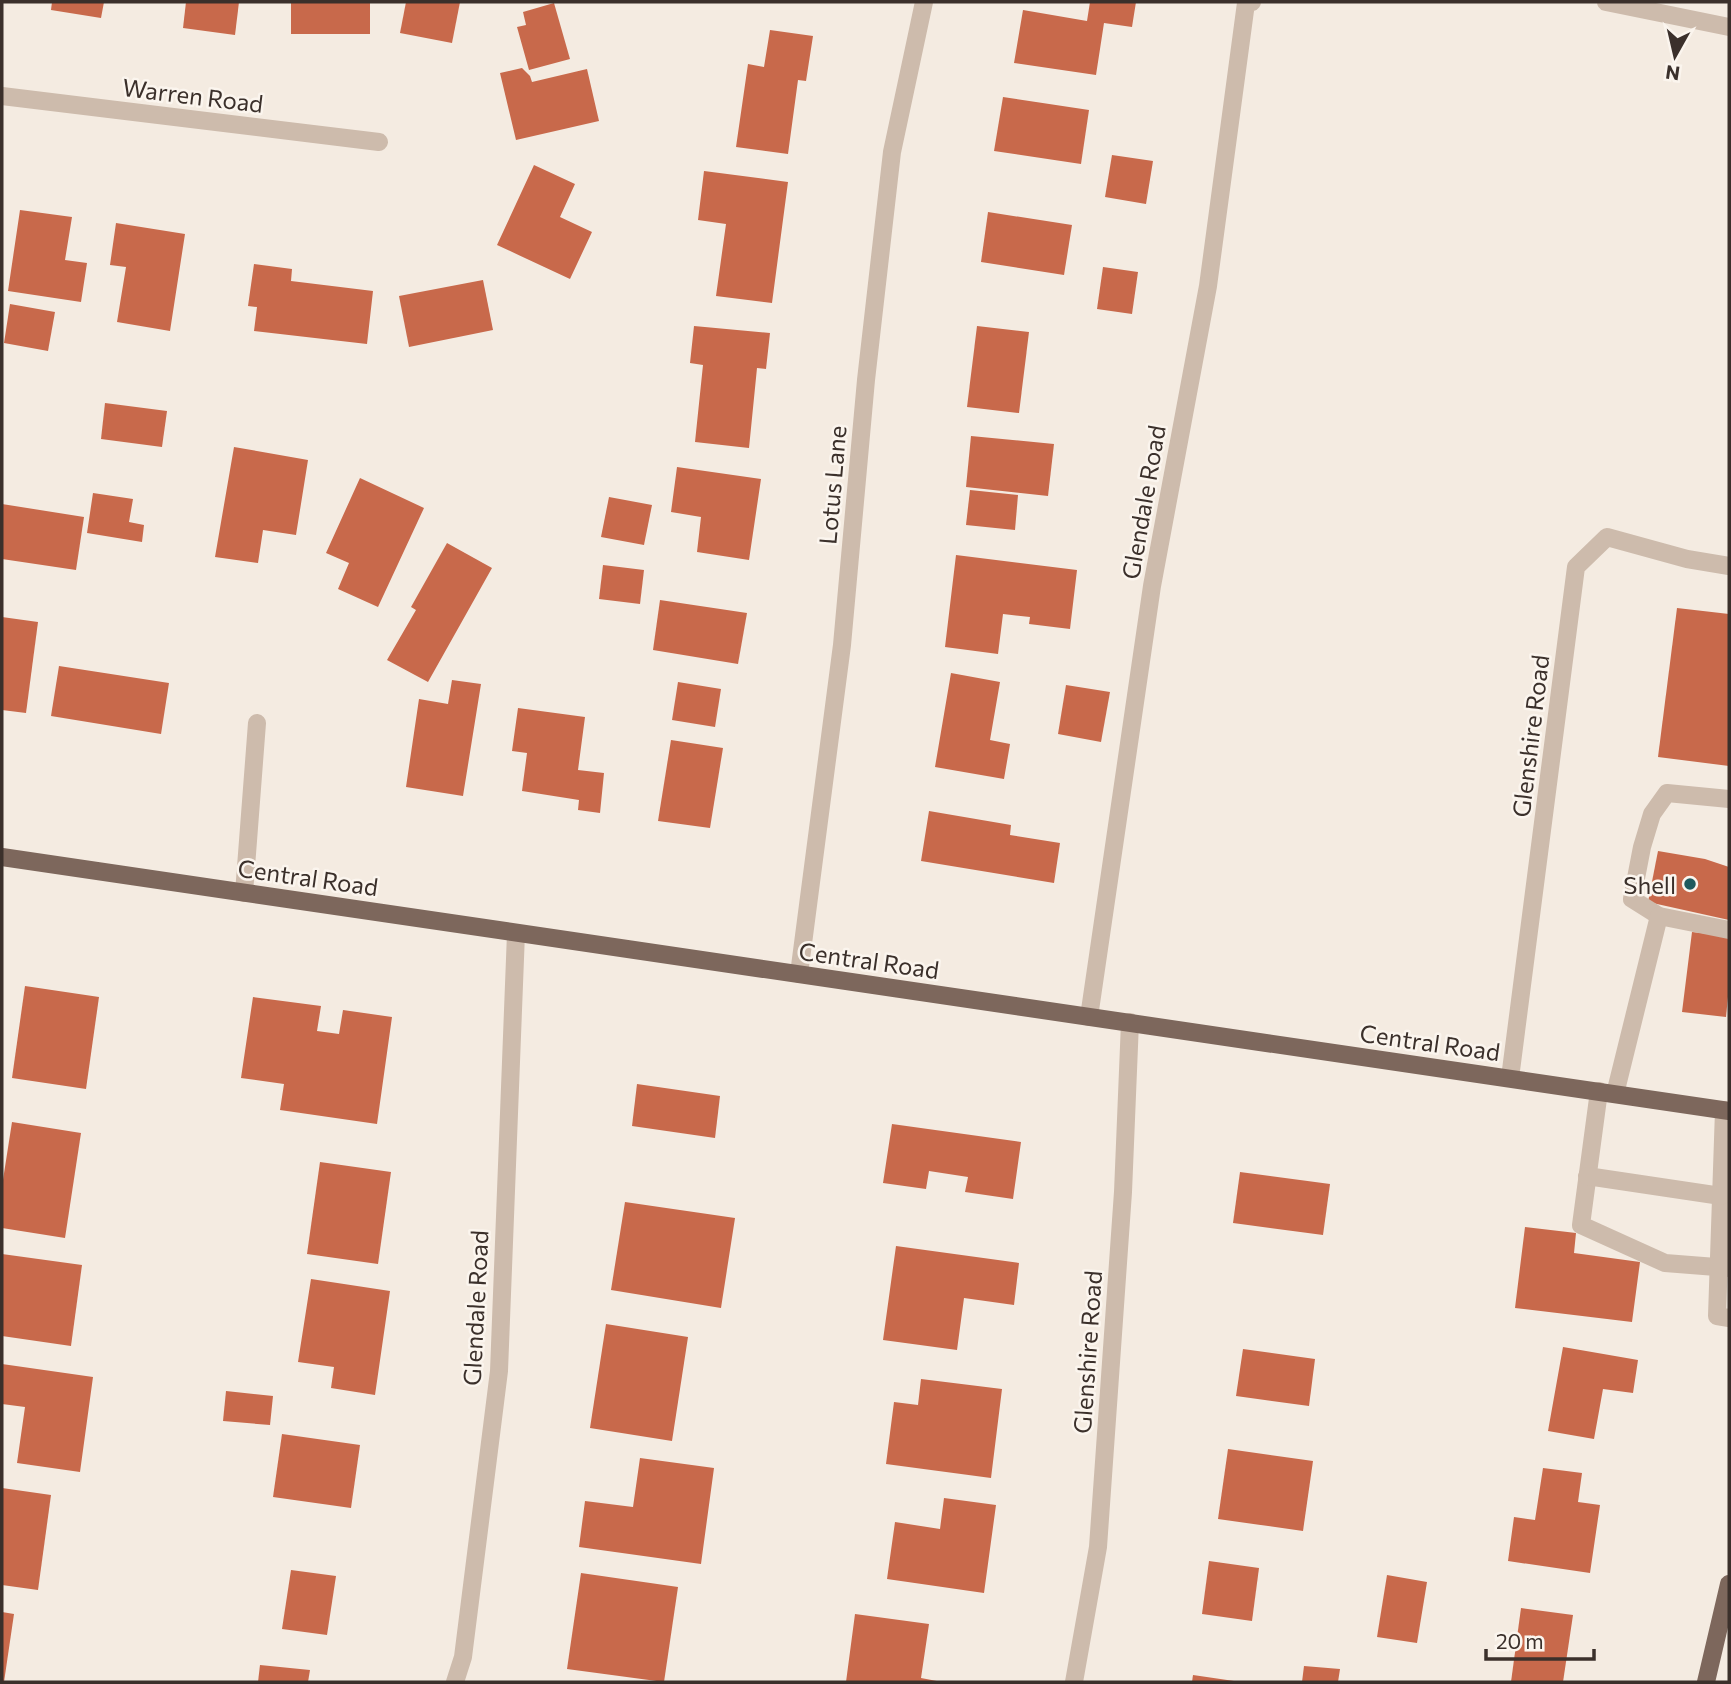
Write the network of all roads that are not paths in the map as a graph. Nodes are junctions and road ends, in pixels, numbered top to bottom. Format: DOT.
graph roads {
  1 [pos="924,2"];
  2 [pos="1252,2"];
  3 [pos="1606,2"];
  4 [pos="1729,27"];
  5 [pos="2,96"];
  6 [pos="379,142"];
  7 [pos="1729,566"];
  8 [pos="257,723"];
  9 [pos="1729,799"];
  10 [pos="2,857"];
  11 [pos="244,892"];
  12 [pos="1659,916"];
  13 [pos="1729,930"];
  14 [pos="516,933"];
  15 [pos="799,974"];
  16 [pos="1089,1017"];
  17 [pos="1130,1023"];
  18 [pos="1510,1078"];
  19 [pos="1607,1093"];
  20 [pos="1727,1111"];
  21 [pos="1587,1176"];
  22 [pos="1721,1196"];
  23 [pos="1723,1268"];
  24 [pos="1729,1318"];
  25 [pos="1729,1584"];
  26 [pos="455,1682"];
  27 [pos="1074,1682"];
  28 [pos="1706,1682"];
  1 -- 15 [label="street, Lotus Lane"];
  2 -- 16 [label="street, Glendale Road"];
  3 -- 4 [label="street"];
  5 -- 6 [label="street, Warren Road"];
  7 -- 18 [label="street, Glenshire Road"];
  8 -- 11 [label="street"];
  9 -- 12 [label="street"];
  10 -- 11 [label="main road, Central Road"];
  11 -- 14 [label="main road, Central Road"];
  12 -- 13 [label="street"];
  12 -- 19 [label="street"];
  14 -- 15 [label="main road, Central Road"];
  14 -- 26 [label="street, Glendale Road"];
  15 -- 16 [label="main road, Central Road"];
  16 -- 17 [label="main road, Central Road"];
  17 -- 18 [label="main road, Central Road"];
  17 -- 27 [label="street, Glenshire Road"];
  18 -- 19 [label="main road, Central Road"];
  19 -- 20 [label="main road, Central Road"];
  19 -- 21 [label="street"];
  20 -- 22 [label="street"];
  21 -- 22 [label="street"];
  21 -- 23 [label="street"];
  22 -- 23 [label="street"];
  23 -- 24 [label="street"];
  25 -- 28 [label="main road"];
}
